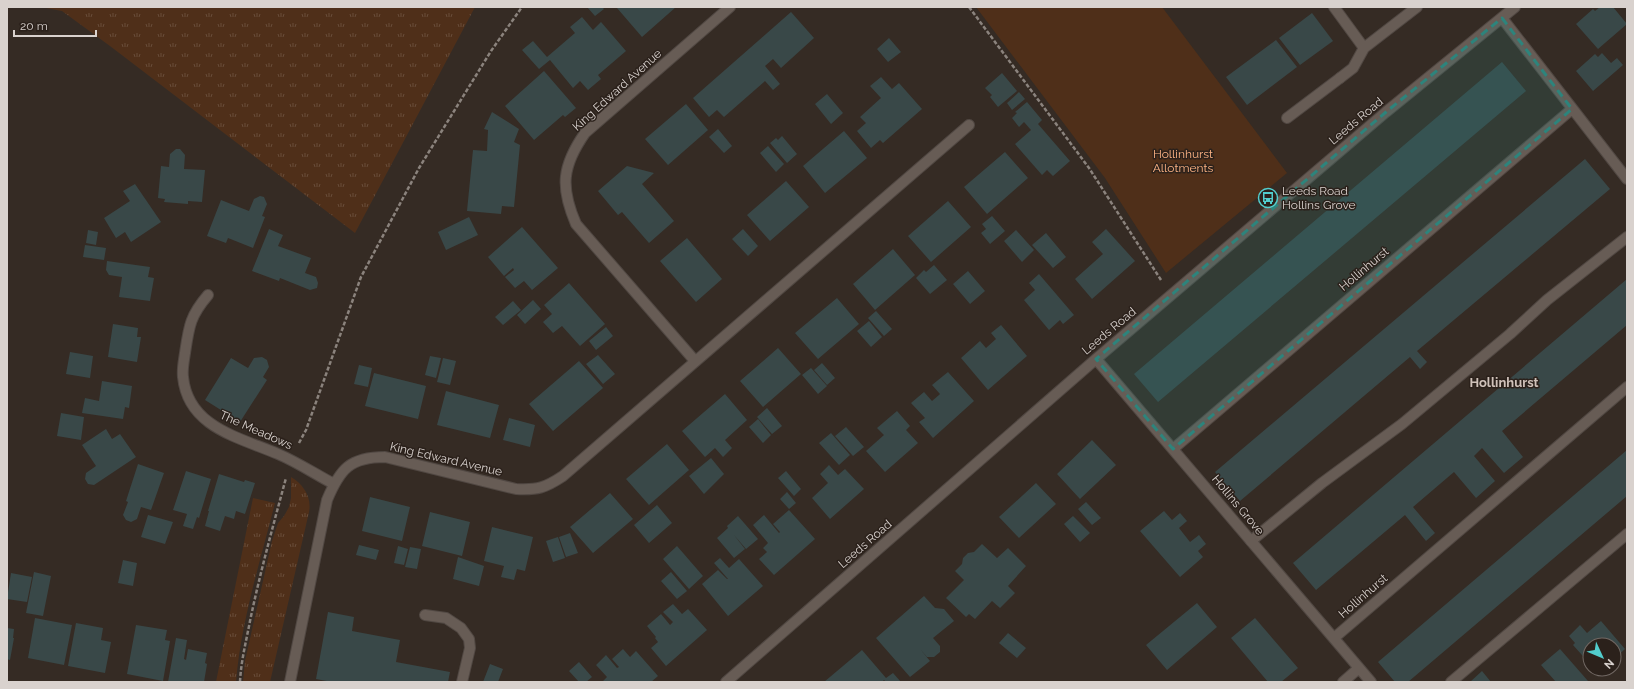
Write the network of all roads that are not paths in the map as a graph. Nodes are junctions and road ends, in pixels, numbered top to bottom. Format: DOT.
graph roads {
  1 [pos="730,7"];
  2 [pos="1334,7"];
  3 [pos="1417,7"];
  4 [pos="1515,7"];
  5 [pos="1502,18"];
  6 [pos="1364,48"];
  7 [pos="1572,109"];
  8 [pos="1287,118"];
  9 [pos="969,125"];
  10 [pos="1627,179"];
  11 [pos="1627,238"];
  12 [pos="208,295"];
  13 [pos="1096,359"];
  14 [pos="695,361"];
  15 [pos="1627,387"];
  16 [pos="1173,449"];
  17 [pos="334,484"];
  18 [pos="1627,534"];
  19 [pos="1252,541"];
  20 [pos="425,615"];
  21 [pos="1334,638"];
  22 [pos="1359,668"];
  23 [pos="290,682"];
  24 [pos="462,682"];
  25 [pos="726,682"];
  26 [pos="1343,682"];
  27 [pos="1371,682"];
  28 [pos="1451,682"];
  1 -- 14 [label="street, King Edward Avenue"];
  2 -- 6 [label="street"];
  3 -- 6 [label="street"];
  4 -- 5 [label="street, Leeds Road"];
  5 -- 7 [label="street"];
  5 -- 13 [label="street, Leeds Road"];
  6 -- 8 [label="street"];
  7 -- 10 [label="street"];
  7 -- 16 [label="street, Hollinhurst"];
  9 -- 14 [label="street, King Edward Avenue"];
  11 -- 19 [label="street"];
  12 -- 17 [label="street, The Meadows"];
  13 -- 16 [label="street, Hollins Grove"];
  13 -- 25 [label="street, Leeds Road"];
  14 -- 17 [label="street, King Edward Avenue"];
  15 -- 21 [label="street, Hollinhurst"];
  16 -- 19 [label="street, Hollins Grove"];
  17 -- 23 [label="street, King Edward Avenue"];
  18 -- 28 [label="street"];
  19 -- 21 [label="street, Hollins Grove"];
  20 -- 24 [label="street"];
  21 -- 22 [label="street, Hollins Grove"];
  22 -- 26 [label="street"];
  22 -- 27 [label="street, Hollins Grove"];
}
